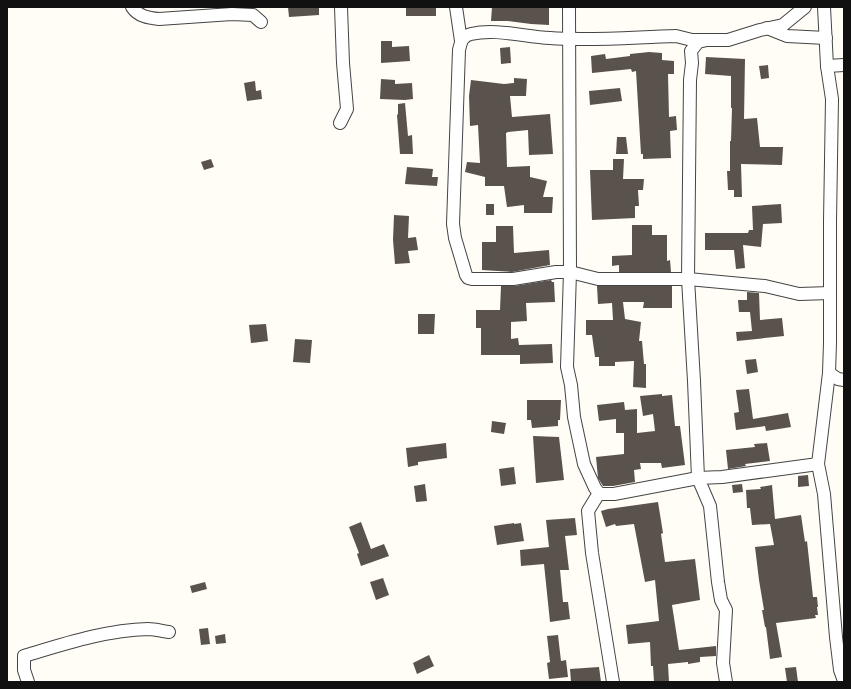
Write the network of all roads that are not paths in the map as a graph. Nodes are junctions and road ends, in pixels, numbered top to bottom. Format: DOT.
graph roads {
  1 [pos="132,7"];
  2 [pos="341,7"];
  3 [pos="456,7"];
  4 [pos="568,7"];
  5 [pos="805,7"];
  6 [pos="824,7"];
  7 [pos="261,22"];
  8 [pos="767,28"];
  9 [pos="826,38"];
  10 [pos="569,39"];
  11 [pos="707,40"];
  12 [pos="461,41"];
  13 [pos="844,65"];
  14 [pos="827,66"];
  15 [pos="340,123"];
  16 [pos="570,272"];
  17 [pos="688,279"];
  18 [pos="830,293"];
  19 [pos="829,373"];
  20 [pos="844,380"];
  21 [pos="818,464"];
  22 [pos="698,478"];
  23 [pos="599,493"];
  24 [pos="169,632"];
  25 [pos="844,681"];
  26 [pos="28,682"];
  27 [pos="613,682"];
  28 [pos="726,682"];
  1 -- 7 [label="street"];
  2 -- 15 [label="street"];
  3 -- 12 [label="street"];
  4 -- 10 [label="street"];
  5 -- 8 [label="street"];
  6 -- 9 [label="street"];
  8 -- 9 [label="street"];
  8 -- 11 [label="street"];
  9 -- 14 [label="street"];
  10 -- 11 [label="street"];
  10 -- 12 [label="street"];
  10 -- 16 [label="street"];
  11 -- 17 [label="street"];
  12 -- 16 [label="street"];
  13 -- 14 [label="street"];
  14 -- 18 [label="street"];
  16 -- 17 [label="street"];
  16 -- 23 [label="street"];
  17 -- 18 [label="street"];
  17 -- 22 [label="street"];
  18 -- 19 [label="street"];
  19 -- 20 [label="street"];
  19 -- 21 [label="street"];
  21 -- 22 [label="street"];
  21 -- 25 [label="street"];
  22 -- 23 [label="street"];
  22 -- 28 [label="street"];
  23 -- 27 [label="street"];
  24 -- 26 [label="street"];
}
